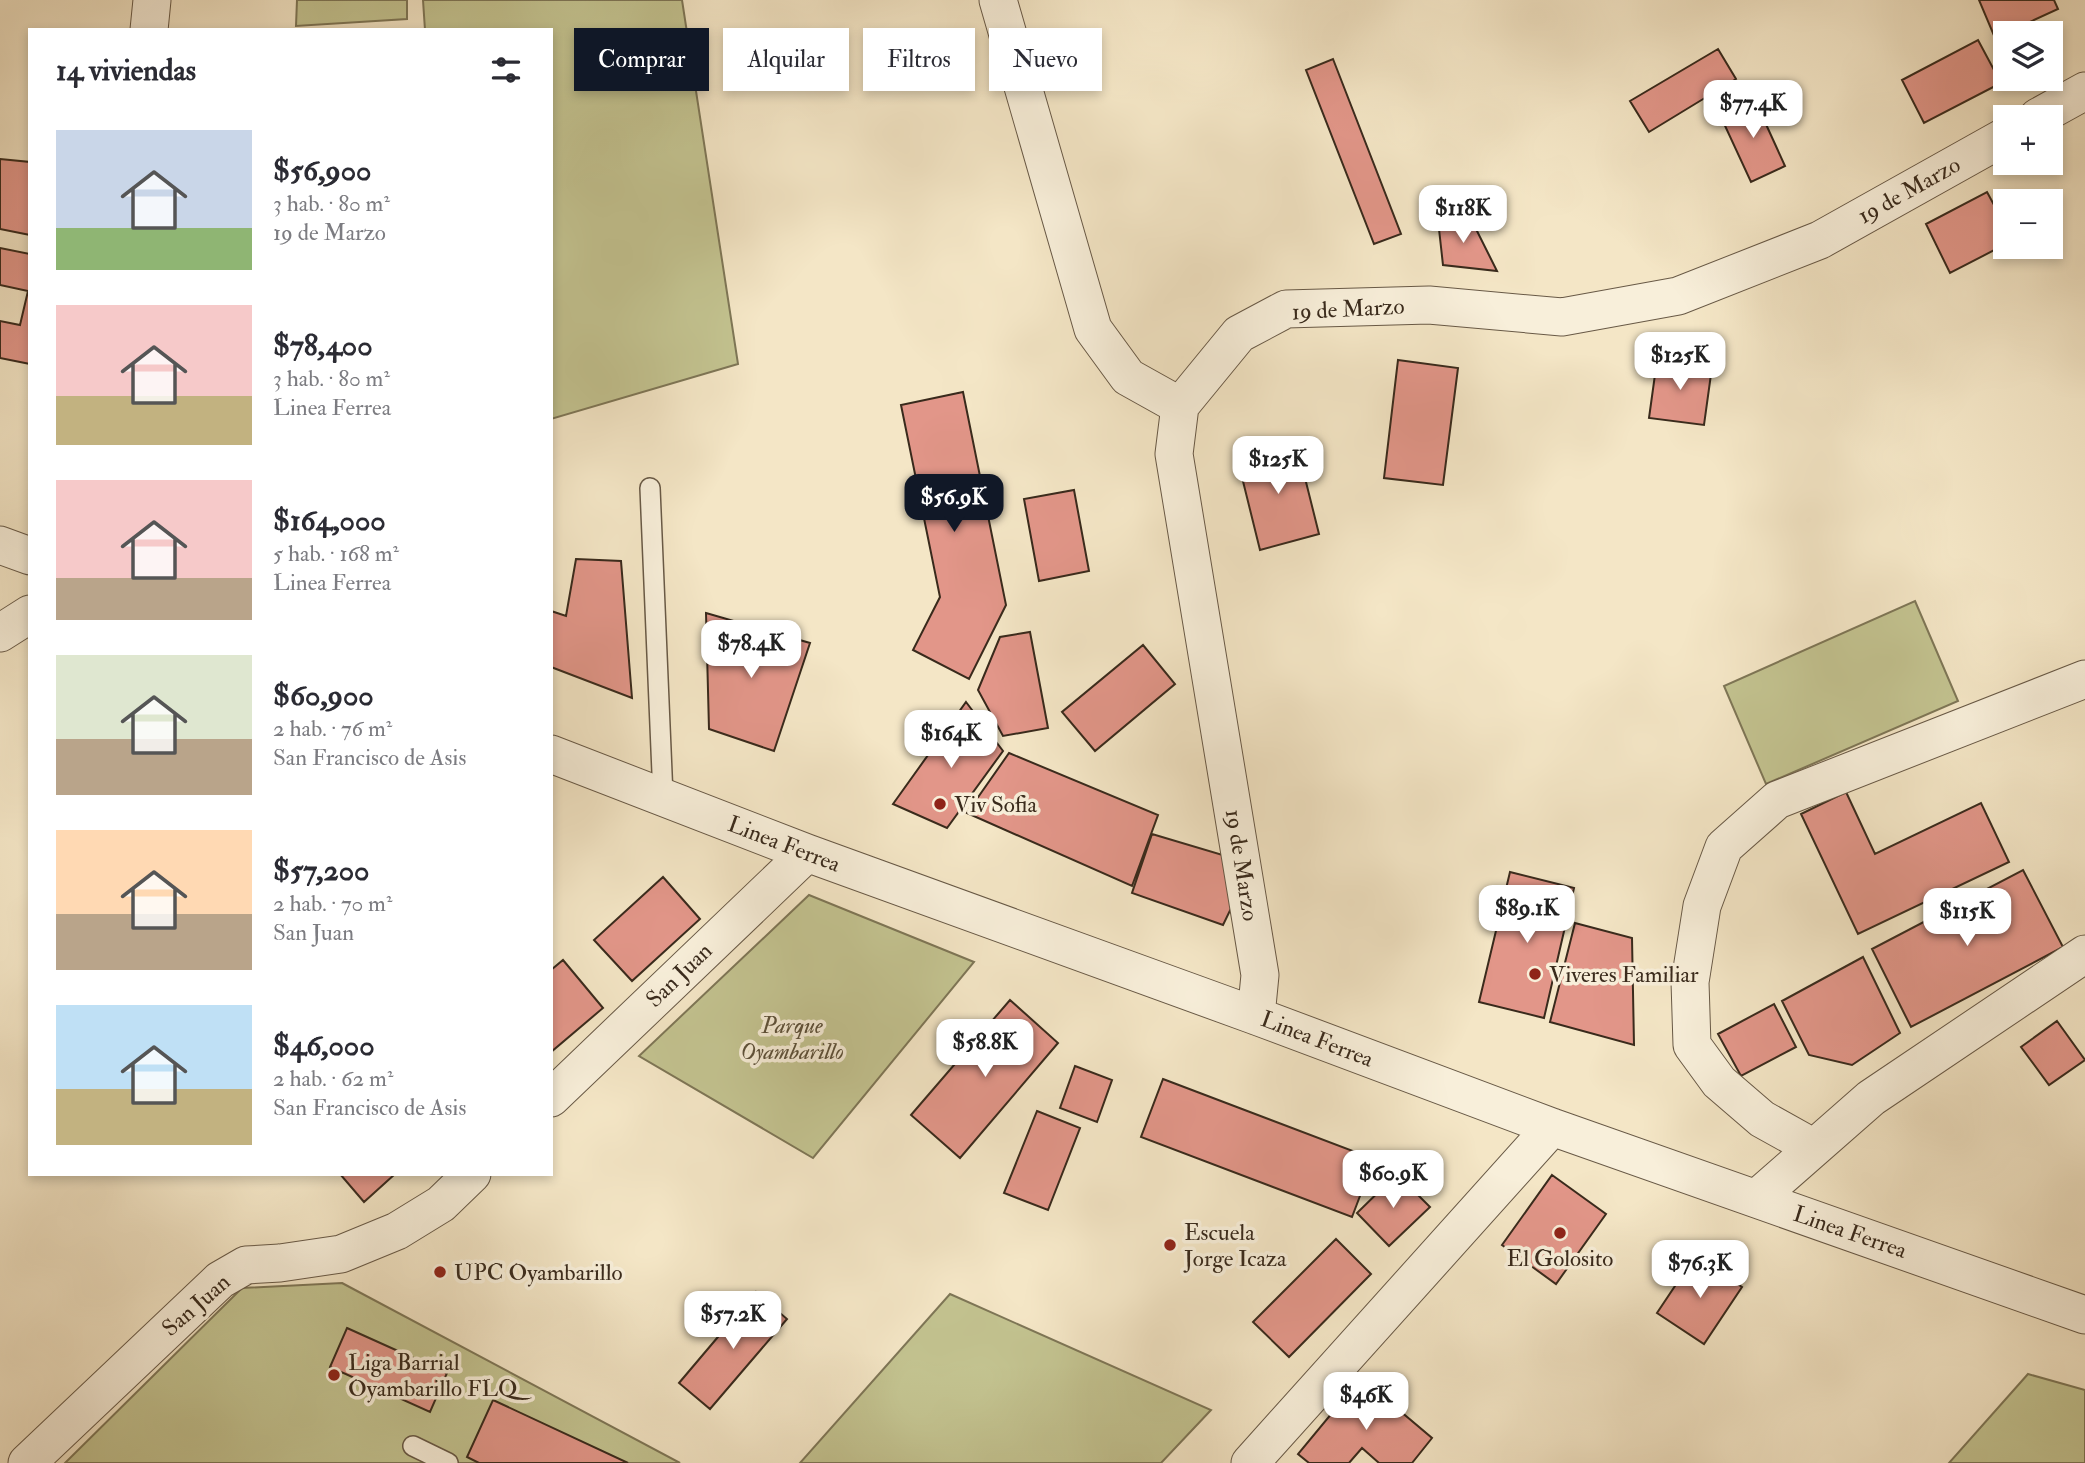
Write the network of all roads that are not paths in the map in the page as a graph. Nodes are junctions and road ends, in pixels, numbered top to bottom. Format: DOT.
graph roads {
  1 [pos="152,0"];
  2 [pos="998,0"];
  3 [pos="149,28"];
  4 [pos="2085,91"];
  5 [pos="2060,105"];
  6 [pos="1993,143"];
  7 [pos="1180,406"];
  8 [pos="650,488"];
  9 [pos="0,545"];
  10 [pos="28,555"];
  11 [pos="28,615"];
  12 [pos="0,633"];
  13 [pos="2085,679"];
  14 [pos="553,755"];
  15 [pos="663,797"];
  16 [pos="807,853"];
  17 [pos="2085,954"];
  18 [pos="1256,1016"];
  19 [pos="553,1096"];
  20 [pos="1552,1127"];
  21 [pos="1814,1148"];
  22 [pos="470,1176"];
  23 [pos="1756,1199"];
  24 [pos="2085,1315"];
  25 [pos="413,1447"];
  26 [pos="27,1463"];
  27 [pos="448,1463"];
  28 [pos="1250,1463"];
  1 -- 3 [label="street"];
  2 -- 7 [label="street"];
  4 -- 5 [label="street"];
  6 -- 7 [label="street, 19 de Marzo"];
  7 -- 18 [label="street, 19 de Marzo"];
  8 -- 15 [label="lane"];
  9 -- 10 [label="street"];
  11 -- 12 [label="street"];
  13 -- 21 [label="street"];
  14 -- 15 [label="street, Linea Ferrea"];
  15 -- 16 [label="street, Linea Ferrea"];
  16 -- 18 [label="street, Linea Ferrea"];
  16 -- 19 [label="street, San Juan"];
  17 -- 21 [label="street"];
  18 -- 20 [label="street, Linea Ferrea"];
  20 -- 23 [label="street, Linea Ferrea"];
  20 -- 28 [label="street"];
  21 -- 23 [label="street"];
  22 -- 26 [label="street, San Juan"];
  23 -- 24 [label="street, Linea Ferrea"];
  25 -- 27 [label="lane"];
}
